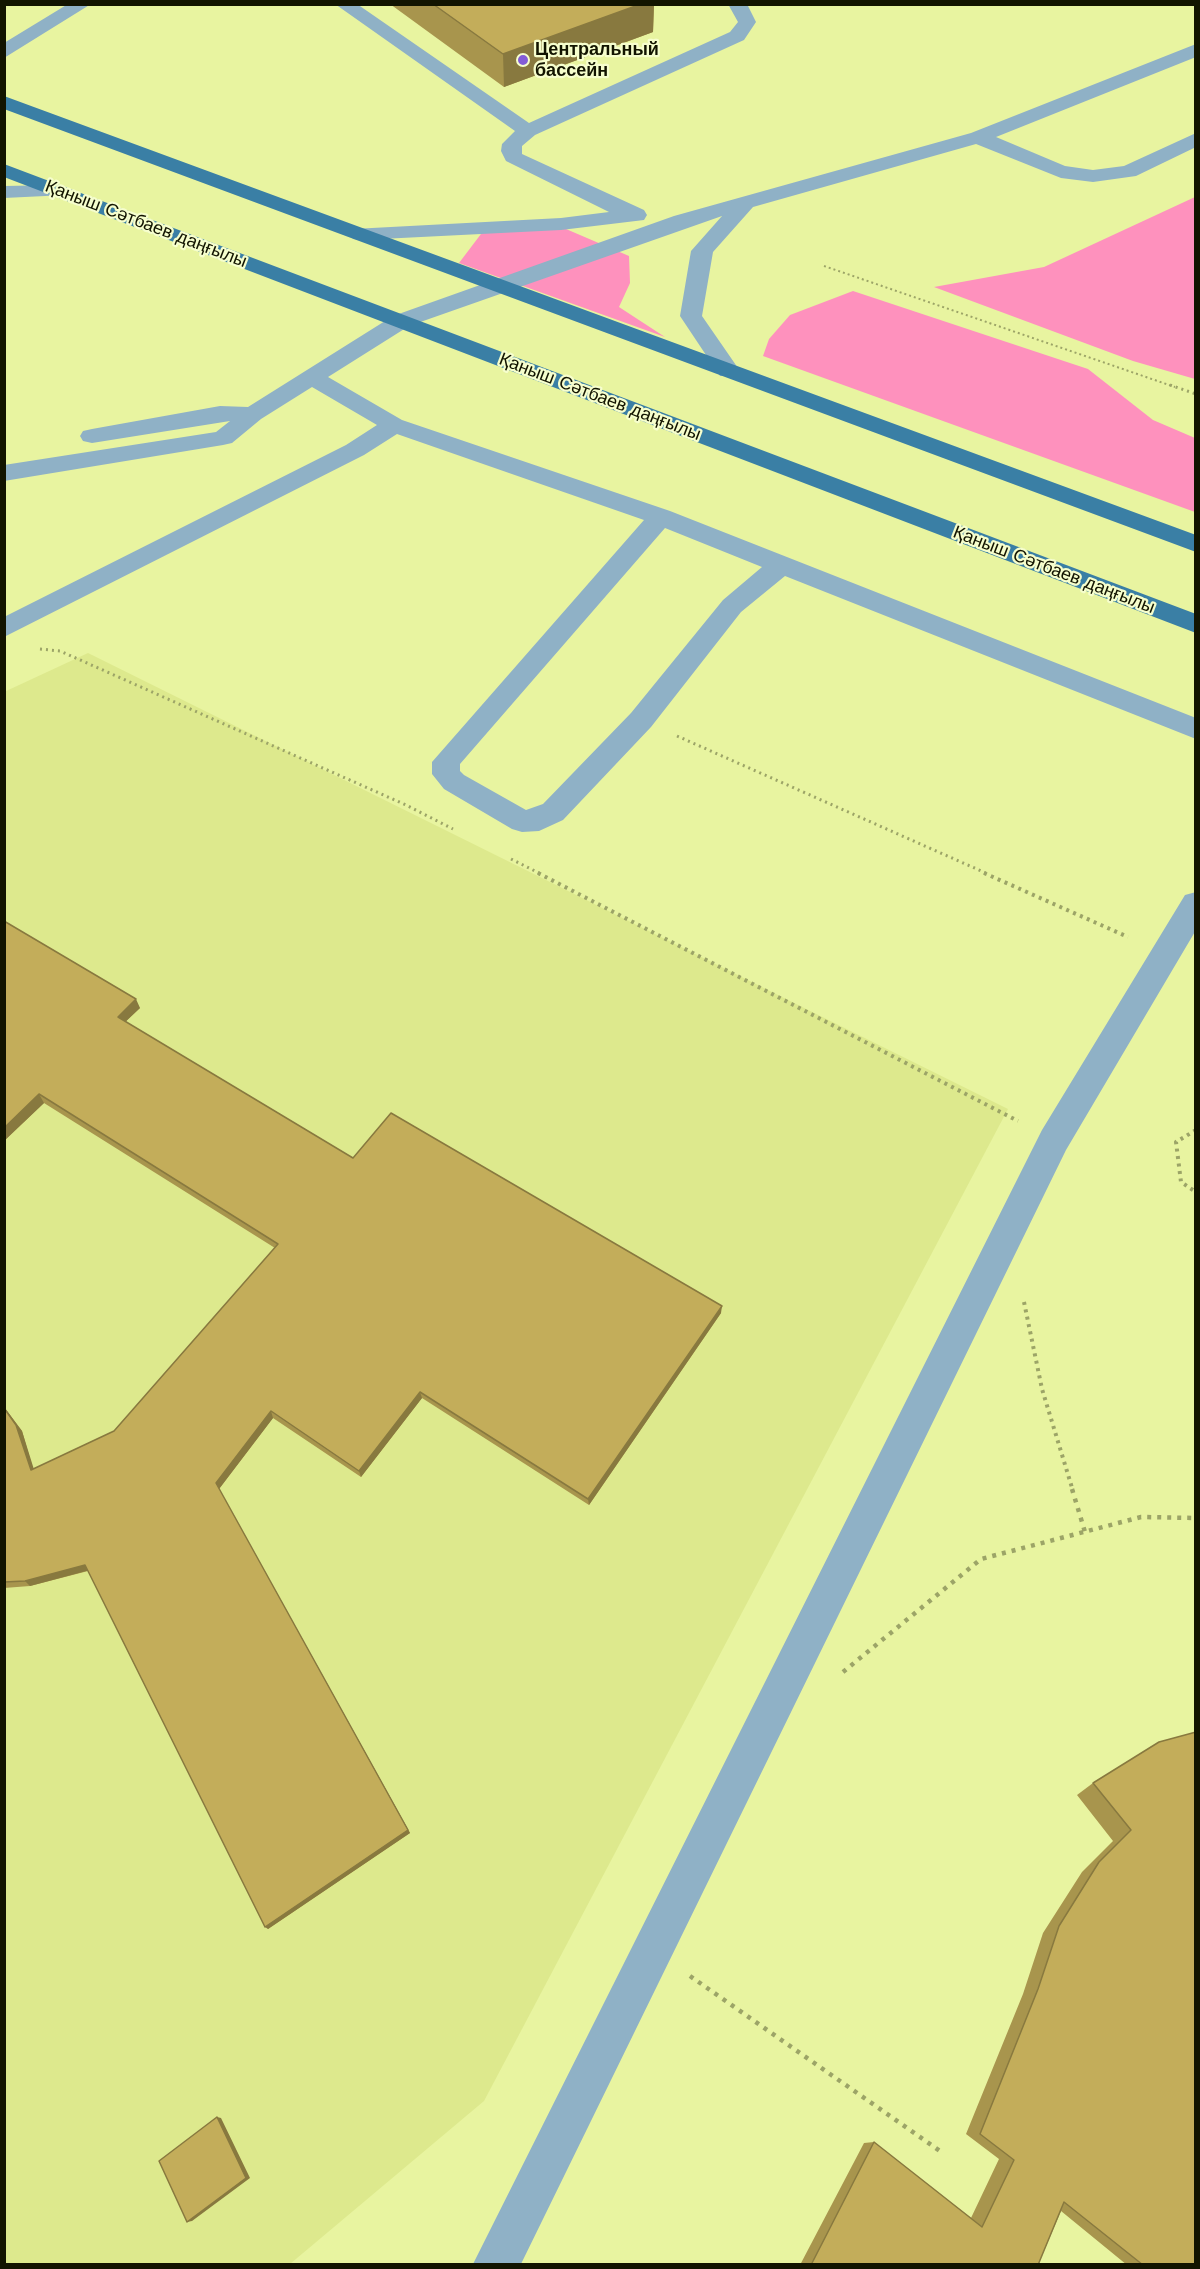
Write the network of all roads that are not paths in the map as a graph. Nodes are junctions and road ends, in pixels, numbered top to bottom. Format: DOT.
graph roads {
  1 [pos="82,4"];
  2 [pos="345,4"];
  3 [pos="737,4"];
  4 [pos="1196,50"];
  5 [pos="4,52"];
  6 [pos="4,102"];
  7 [pos="528,131"];
  8 [pos="978,137"];
  9 [pos="1196,140"];
  10 [pos="4,170"];
  11 [pos="60,191"];
  12 [pos="4,192"];
  13 [pos="745,203"];
  14 [pos="634,216"];
  15 [pos="361,234"];
  16 [pos="499,286"];
  17 [pos="401,321"];
  18 [pos="728,371"];
  19 [pos="312,377"];
  20 [pos="253,414"];
  21 [pos="394,425"];
  22 [pos="4,452"];
  23 [pos="4,473"];
  24 [pos="661,517"];
  25 [pos="1196,544"];
  26 [pos="781,564"];
  27 [pos="1196,624"];
  28 [pos="4,628"];
  29 [pos="1196,729"];
  30 [pos="1196,903"];
  31 [pos="496,2265"];
  1 -- 5 [label="lane"];
  2 -- 7 [label="lane"];
  3 -- 7 [label="lane"];
  4 -- 8 [label="lane"];
  6 -- 15 [label="main road"];
  7 -- 14 [label="lane"];
  8 -- 9 [label="lane"];
  8 -- 13 [label="lane"];
  10 -- 11 [label="main road, Қаныш Сәтбаев даңғылы"];
  11 -- 12 [label="lane"];
  11 -- 17 [label="main road, Қаныш Сәтбаев даңғылы"];
  13 -- 14 [label="lane"];
  13 -- 16 [label="lane"];
  13 -- 18 [label="lane"];
  14 -- 15 [label="lane"];
  15 -- 16 [label="main road"];
  16 -- 17 [label="lane"];
  16 -- 18 [label="main road"];
  17 -- 19 [label="lane"];
  17 -- 27 [label="main road, Қаныш Сәтбаев даңғылы"];
  18 -- 25 [label="main road"];
  19 -- 20 [label="lane"];
  19 -- 21 [label="lane"];
  20 -- 22 [label="lane"];
  20 -- 23 [label="lane"];
  21 -- 24 [label="lane"];
  21 -- 28 [label="lane"];
  24 -- 26 [label="lane"];
  24 -- 26 [label="lane"];
  26 -- 29 [label="lane"];
  30 -- 31 [label="lane"];
}
